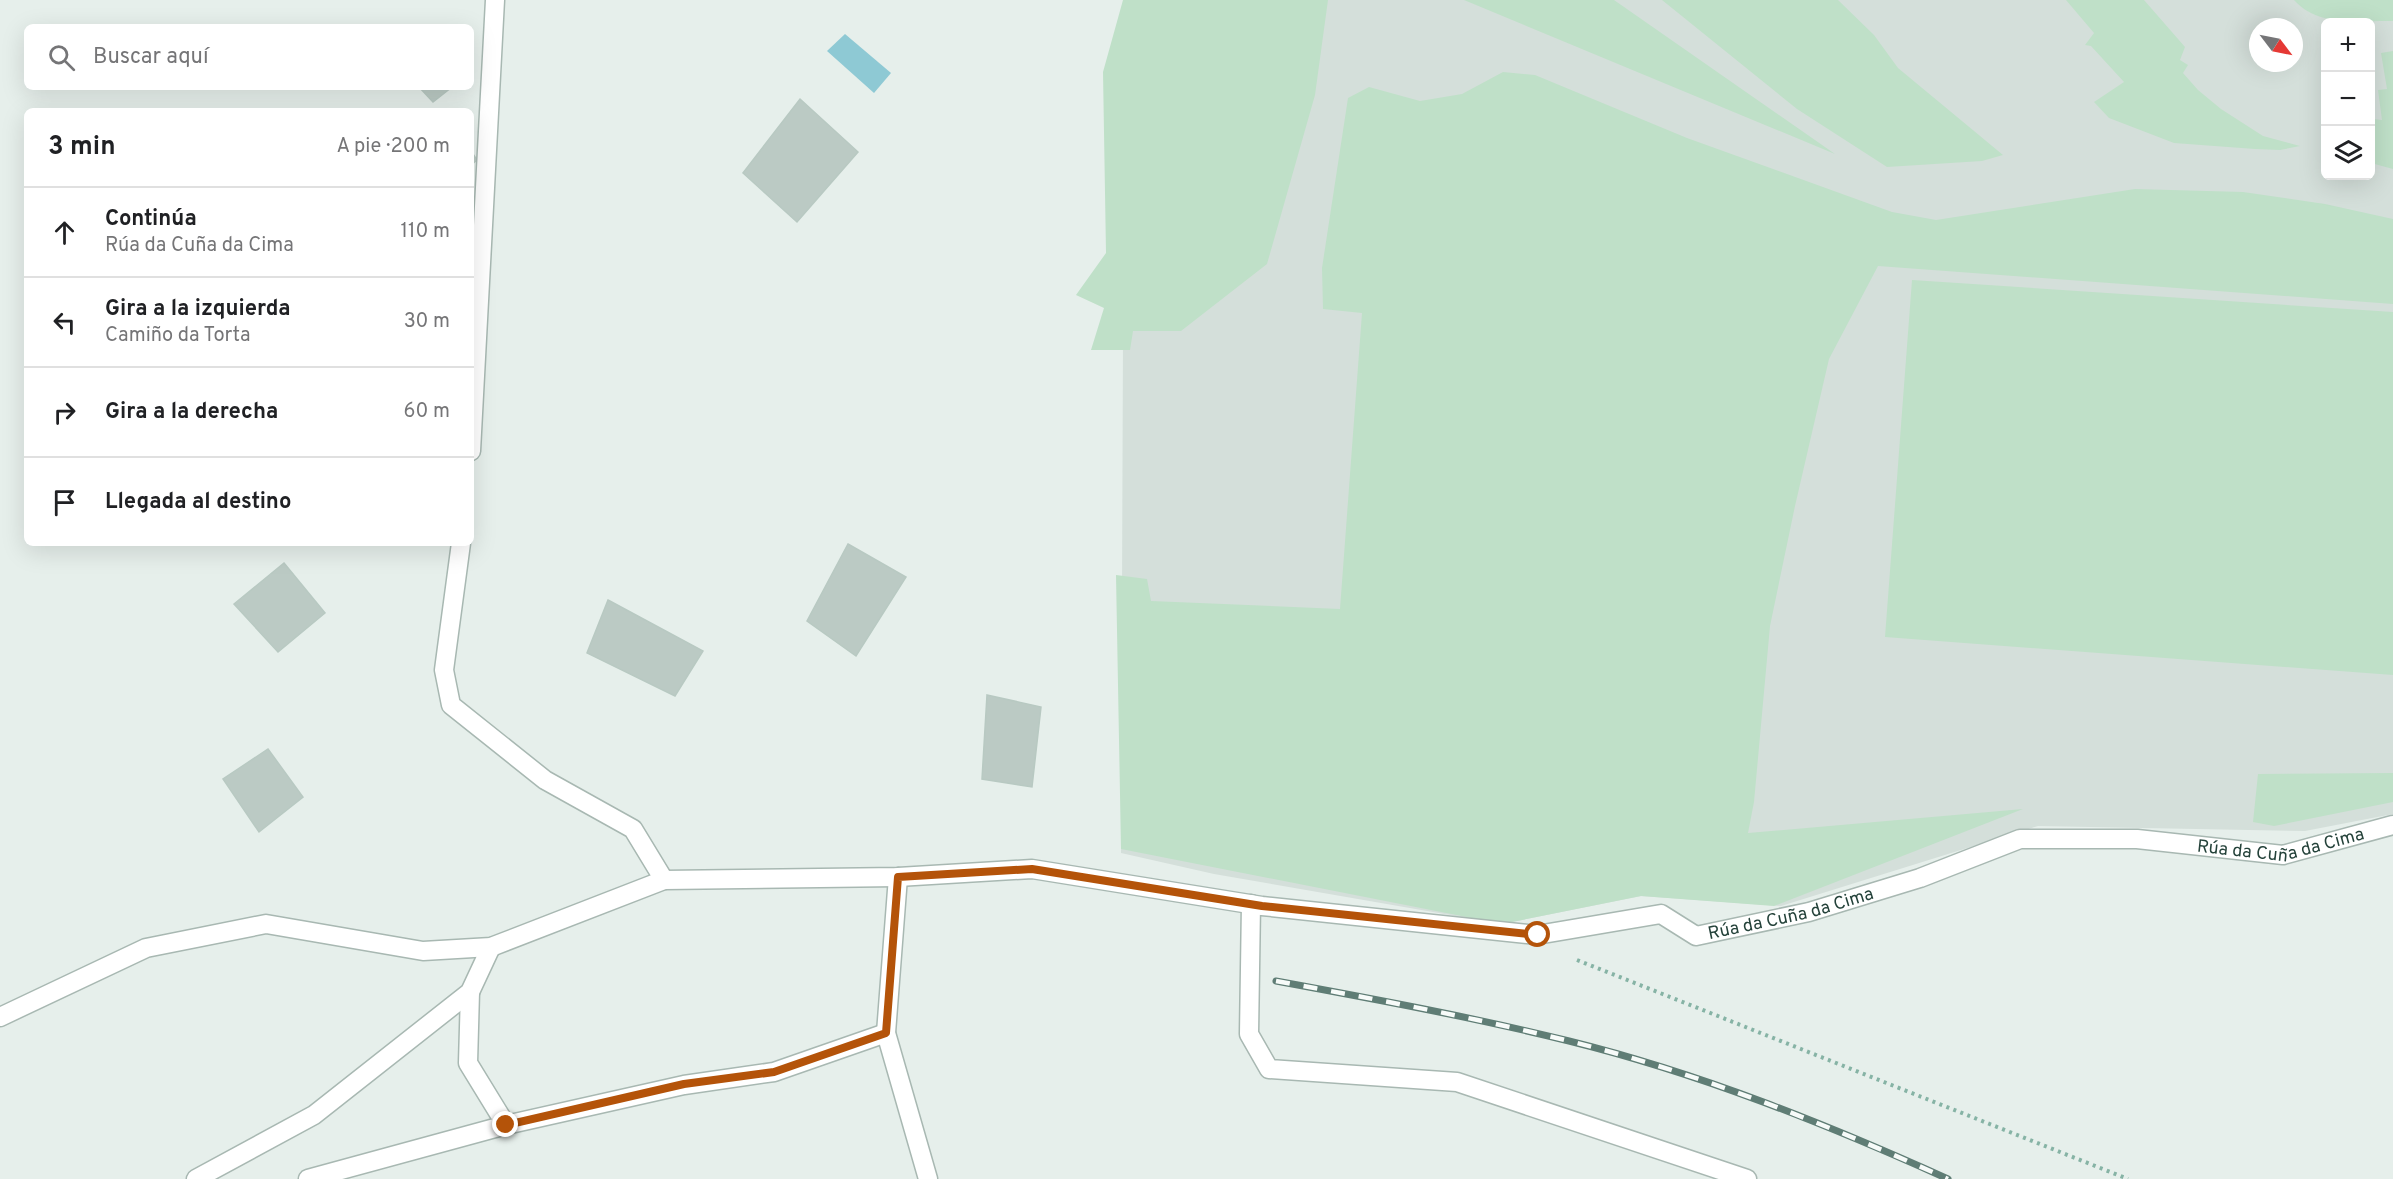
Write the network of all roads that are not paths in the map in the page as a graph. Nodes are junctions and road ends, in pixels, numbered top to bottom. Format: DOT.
graph roads {
  1 [pos="495,0"];
  2 [pos="474,395"];
  3 [pos="461,546"];
  4 [pos="2393,825"];
  5 [pos="898,877"];
  6 [pos="664,880"];
  7 [pos="1251,904"];
  8 [pos="491,947"];
  9 [pos="470,992"];
  10 [pos="0,1017"];
  11 [pos="886,1033"];
  12 [pos="506,1125"];
  13 [pos="196,1179"];
  14 [pos="308,1179"];
  15 [pos="928,1179"];
  16 [pos="1747,1179"];
  1 -- 2 [label="street"];
  3 -- 6 [label="street"];
  4 -- 7 [label="street, Rúa da Cuña da Cima"];
  5 -- 6 [label="street, Rúa da Cuña da Cima"];
  5 -- 7 [label="street, Rúa da Cuña da Cima"];
  5 -- 11 [label="street"];
  6 -- 8 [label="street"];
  7 -- 16 [label="street"];
  8 -- 9 [label="street"];
  8 -- 10 [label="street"];
  9 -- 12 [label="street"];
  9 -- 13 [label="street"];
  11 -- 12 [label="street"];
  11 -- 15 [label="street"];
  12 -- 14 [label="street"];
}
